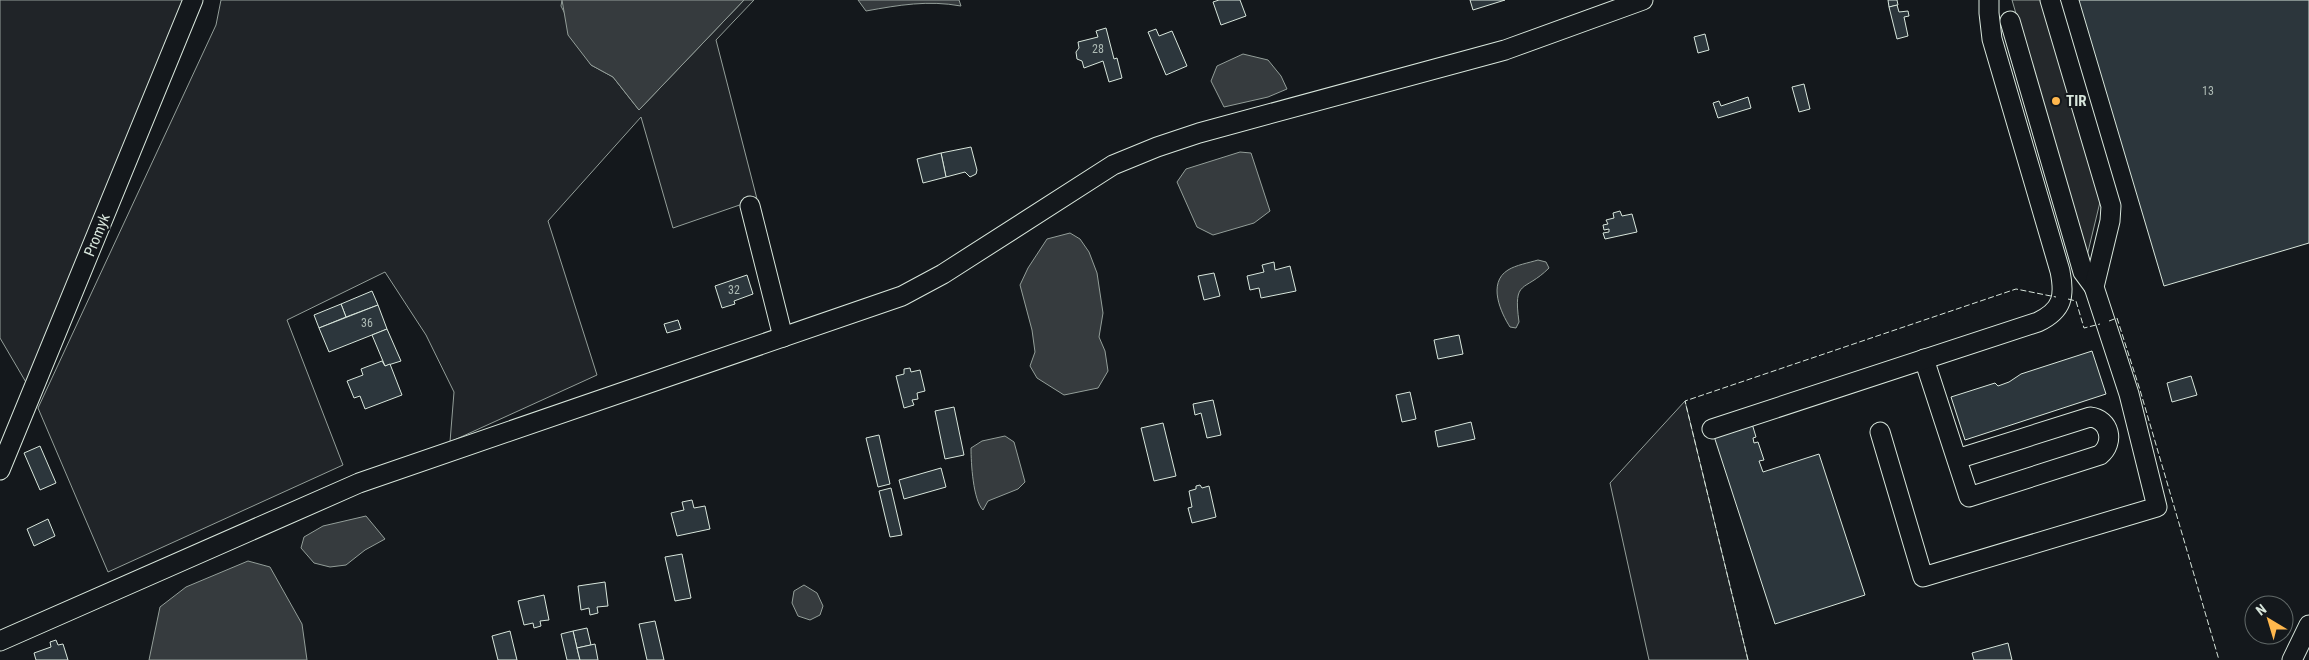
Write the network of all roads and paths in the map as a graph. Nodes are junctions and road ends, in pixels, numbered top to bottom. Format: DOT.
graph roads {
  1 [pos="194,0"];
  2 [pos="1643,0"];
  3 [pos="1990,0"];
  4 [pos="2050,0"];
  5 [pos="2010,21"];
  6 [pos="750,206"];
  7 [pos="2060,271"];
  8 [pos="2094,287"];
  9 [pos="2100,308"];
  10 [pos="783,337"];
  11 [pos="1924,359"];
  12 [pos="1712,429"];
  13 [pos="1880,432"];
  14 [pos="1956,459"];
  15 [pos="0,470"];
  16 [pos="2309,625"];
  17 [pos="0,641"];
  18 [pos="2292,660"];
  1 -- 15 [label="street, Promyk"];
  2 -- 10 [label="street"];
  3 -- 7 [label="street"];
  4 -- 8 [label="street"];
  5 -- 8 [label="street"];
  6 -- 10 [label="street"];
  7 -- 9 [label="street"];
  7 -- 11 [label="street"];
  8 -- 9 [label="street"];
  9 -- 13 [label="street"];
  10 -- 17 [label="street"];
  11 -- 12 [label="street"];
  11 -- 14 [label="street"];
  14 -- 14 [label="street"];
  16 -- 18 [label="street"];
}
